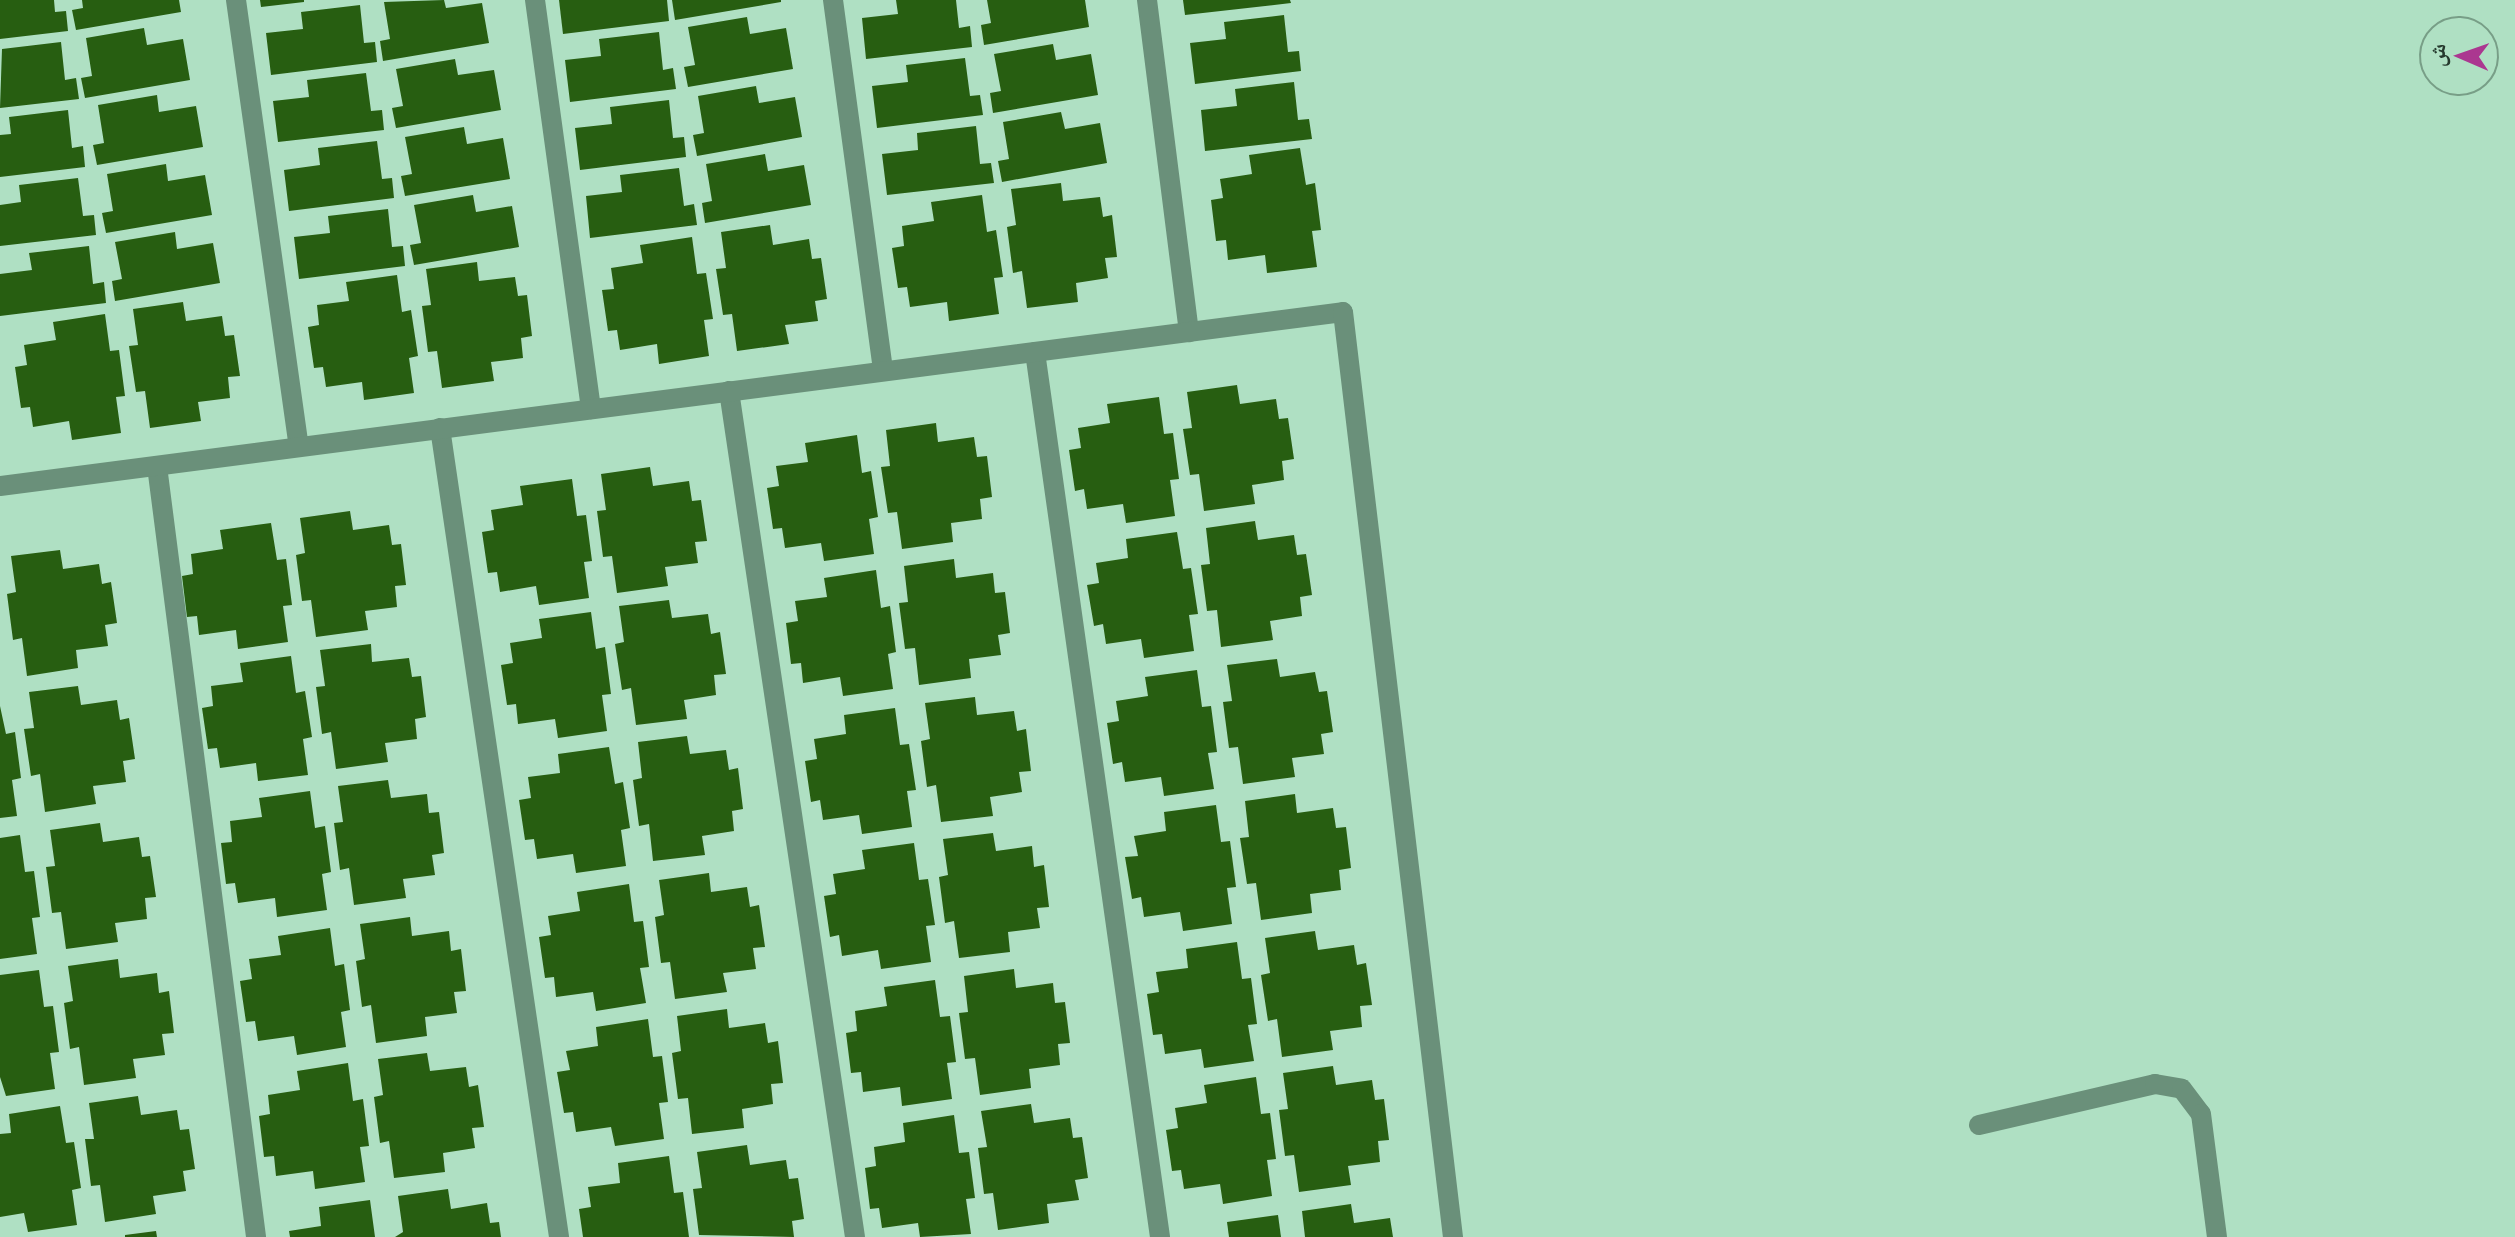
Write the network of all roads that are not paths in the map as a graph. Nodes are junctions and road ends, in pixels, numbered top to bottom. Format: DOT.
graph roads {
  1 [pos="236,0"];
  2 [pos="535,0"];
  3 [pos="833,0"];
  4 [pos="1147,0"];
  5 [pos="1189,332"];
  6 [pos="1035,352"];
  7 [pos="883,371"];
  8 [pos="729,391"];
  9 [pos="591,409"];
  10 [pos="440,428"];
  11 [pos="299,447"];
  12 [pos="157,466"];
  13 [pos="0,486"];
  14 [pos="1979,1125"];
  15 [pos="256,1237"];
  16 [pos="559,1237"];
  17 [pos="855,1237"];
  18 [pos="1160,1237"];
  19 [pos="1453,1237"];
  20 [pos="2217,1237"];
  1 -- 11 [label="street"];
  2 -- 9 [label="street"];
  3 -- 7 [label="street"];
  4 -- 5 [label="street"];
  5 -- 6 [label="street"];
  5 -- 19 [label="street"];
  6 -- 7 [label="street"];
  6 -- 18 [label="street"];
  7 -- 8 [label="street"];
  8 -- 9 [label="street"];
  8 -- 17 [label="street"];
  9 -- 10 [label="street"];
  10 -- 11 [label="street"];
  10 -- 16 [label="street"];
  11 -- 12 [label="street"];
  12 -- 13 [label="street"];
  12 -- 15 [label="street"];
  14 -- 20 [label="street"];
}
